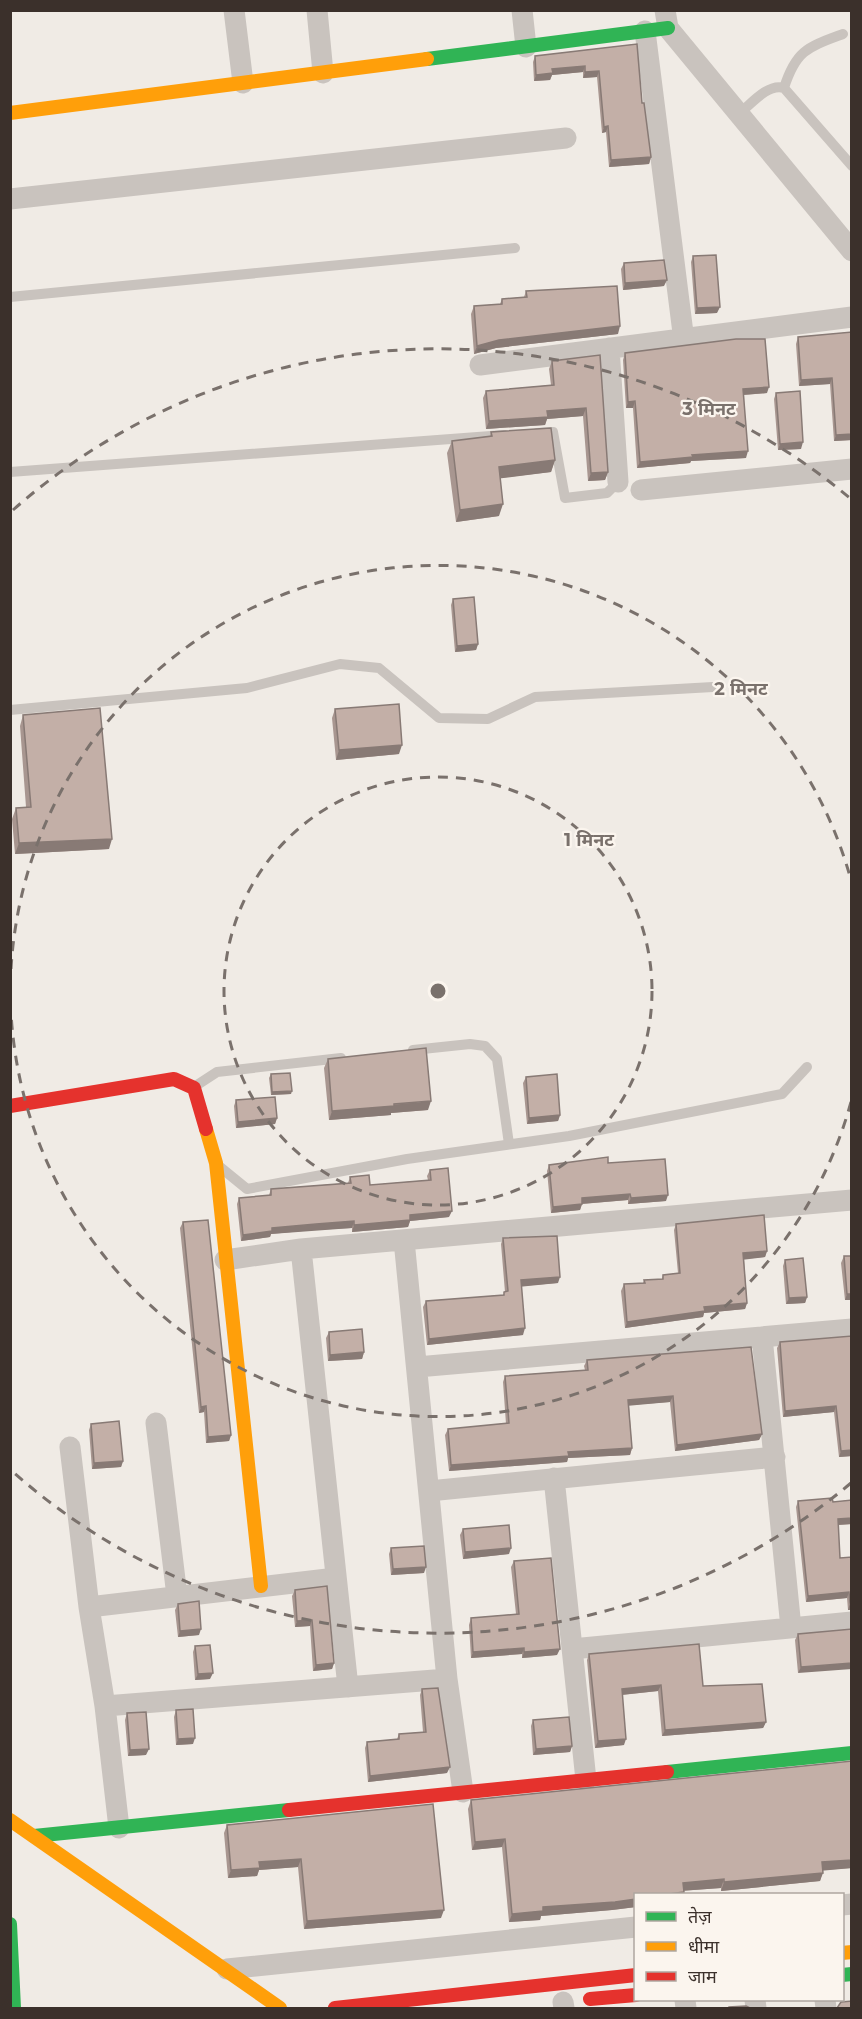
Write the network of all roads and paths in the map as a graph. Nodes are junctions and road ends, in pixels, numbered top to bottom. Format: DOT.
graph roads {
  1 [pos="234,10"];
  2 [pos="317,10"];
  3 [pos="522,10"];
  4 [pos="666,20"];
  5 [pos="645,31"];
  6 [pos="843,33"];
  7 [pos="526,46"];
  8 [pos="323,73"];
  9 [pos="243,82"];
  10 [pos="784,88"];
  11 [pos="10,112"];
  12 [pos="739,114"];
  13 [pos="566,138"];
  14 [pos="852,166"];
  15 [pos="10,199"];
  16 [pos="850,244"];
  17 [pos="515,248"];
  18 [pos="10,297"];
  19 [pos="852,316"];
  20 [pos="684,341"];
  21 [pos="609,348"];
  22 [pos="480,365"];
  23 [pos="529,433"];
  24 [pos="518,434"];
  25 [pos="852,469"];
  26 [pos="10,472"];
  27 [pos="618,482"];
  28 [pos="641,490"];
  29 [pos="713,687"];
  30 [pos="10,710"];
  31 [pos="401,1052"];
  32 [pos="355,1057"];
  33 [pos="807,1067"];
  34 [pos="194,1088"];
  35 [pos="10,1106"];
  36 [pos="509,1144"];
  37 [pos="216,1163"];
  38 [pos="852,1200"];
  39 [pos="404,1240"];
  40 [pos="301,1249"];
  41 [pos="225,1260"];
  42 [pos="852,1329"];
  43 [pos="762,1336"];
  44 [pos="417,1367"];
  45 [pos="156,1424"];
  46 [pos="70,1447"];
  47 [pos="775,1457"];
  48 [pos="554,1478"];
  49 [pos="429,1491"];
  50 [pos="336,1578"];
  51 [pos="261,1586"];
  52 [pos="177,1596"];
  53 [pos="89,1607"];
  54 [pos="852,1622"];
  55 [pos="791,1628"];
  56 [pos="572,1649"];
  57 [pos="447,1679"];
  58 [pos="348,1687"];
  59 [pos="105,1706"];
  60 [pos="852,1753"];
  61 [pos="586,1780"];
  62 [pos="463,1792"];
  63 [pos="10,1820"];
  64 [pos="119,1828"];
  65 [pos="34,1836"];
  66 [pos="10,1924"];
  67 [pos="634,1927"];
  68 [pos="227,1970"];
  69 [pos="634,1975"];
  70 [pos="634,1996"];
  71 [pos="609,2003"];
  72 [pos="560,2004"];
  73 [pos="14,2008"];
  74 [pos="280,2008"];
  75 [pos="335,2008"];
  1 -- 9 [label="street"];
  2 -- 8 [label="street"];
  3 -- 7 [label="street"];
  4 -- 5 [label="street"];
  4 -- 12 [label="street"];
  5 -- 7 [label="street"];
  5 -- 20 [label="street"];
  6 -- 10 [label="lane"];
  7 -- 8 [label="street"];
  8 -- 9 [label="street"];
  9 -- 11 [label="street"];
  10 -- 12 [label="lane"];
  10 -- 14 [label="lane"];
  12 -- 16 [label="street"];
  13 -- 15 [label="street"];
  17 -- 18 [label="lane"];
  19 -- 20 [label="street"];
  20 -- 21 [label="street"];
  21 -- 22 [label="street"];
  21 -- 27 [label="street"];
  23 -- 27 [label="lane"];
  24 -- 26 [label="lane"];
  25 -- 28 [label="street"];
  29 -- 30 [label="lane"];
  31 -- 36 [label="lane"];
  32 -- 34 [label="lane"];
  33 -- 36 [label="lane"];
  34 -- 35 [label="street"];
  34 -- 37 [label="street"];
  36 -- 37 [label="lane"];
  37 -- 41 [label="street"];
  38 -- 39 [label="street"];
  39 -- 40 [label="street"];
  39 -- 44 [label="street"];
  40 -- 41 [label="street"];
  40 -- 50 [label="street"];
  41 -- 51 [label="street"];
  42 -- 43 [label="street"];
  43 -- 44 [label="street"];
  43 -- 47 [label="street"];
  44 -- 49 [label="street"];
  45 -- 52 [label="street"];
  46 -- 53 [label="street"];
  47 -- 48 [label="street"];
  47 -- 55 [label="street"];
  48 -- 49 [label="street"];
  48 -- 56 [label="street"];
  49 -- 57 [label="street"];
  50 -- 51 [label="street"];
  50 -- 58 [label="street"];
  51 -- 52 [label="street"];
  52 -- 53 [label="street"];
  53 -- 59 [label="street"];
  54 -- 55 [label="street"];
  55 -- 56 [label="street"];
  56 -- 61 [label="street"];
  57 -- 58 [label="street"];
  57 -- 62 [label="street"];
  58 -- 59 [label="street"];
  59 -- 64 [label="street"];
  60 -- 61 [label="street"];
  61 -- 62 [label="street"];
  62 -- 64 [label="street"];
  63 -- 65 [label="street"];
  64 -- 65 [label="street"];
  65 -- 68 [label="street"];
  66 -- 73 [label="street"];
  67 -- 68 [label="street"];
  68 -- 74 [label="street"];
  69 -- 75 [label="street"];
  70 -- 71 [label="street"];
  71 -- 72 [label="street"];
}
